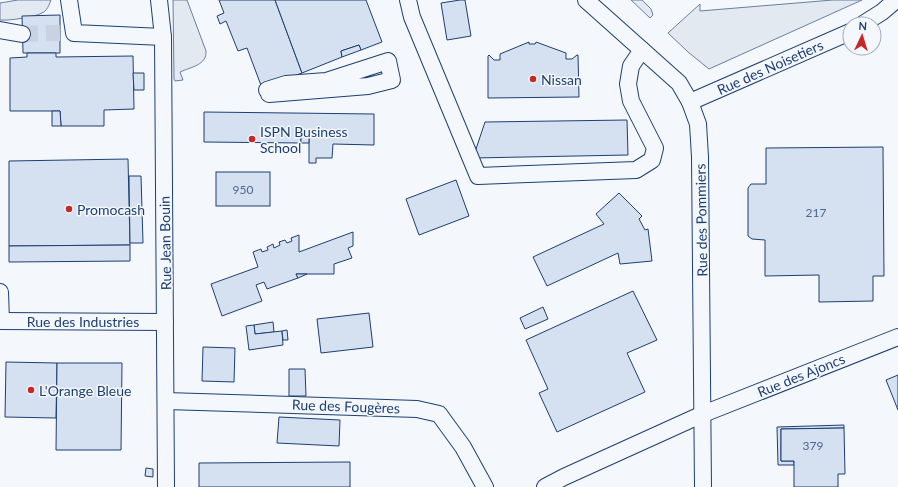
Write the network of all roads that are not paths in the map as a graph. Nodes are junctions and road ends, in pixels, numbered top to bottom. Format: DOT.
graph roads {
  1 [pos="69,0"];
  2 [pos="159,0"];
  3 [pos="408,0"];
  4 [pos="586,0"];
  5 [pos="896,0"];
  6 [pos="876,16"];
  7 [pos="0,30"];
  8 [pos="22,34"];
  9 [pos="842,36"];
  10 [pos="163,37"];
  11 [pos="642,50"];
  12 [pos="268,92"];
  13 [pos="690,102"];
  14 [pos="0,292"];
  15 [pos="0,321"];
  16 [pos="165,322"];
  17 [pos="898,337"];
  18 [pos="166,400"];
  19 [pos="703,414"];
  20 [pos="166,487"];
  21 [pos="485,487"];
  22 [pos="545,487"];
  23 [pos="703,487"];
  1 -- 10 [label="street"];
  2 -- 10 [label="street, Rue Jean Bouin"];
  3 -- 11 [label="street"];
  4 -- 11 [label="street, Rue des Pommiers"];
  5 -- 6 [label="street"];
  7 -- 8 [label="street"];
  9 -- 13 [label="street, Rue des Noisetiers"];
  10 -- 16 [label="street, Rue Jean Bouin"];
  11 -- 13 [label="street, Rue des Pommiers"];
  12 -- 12 [label="street"];
  13 -- 19 [label="street, Rue des Pommiers"];
  14 -- 15 [label="street"];
  15 -- 16 [label="street, Rue des Industries"];
  16 -- 18 [label="street, Rue Jean Bouin"];
  17 -- 19 [label="street, Rue des Ajoncs"];
  18 -- 20 [label="street, Rue Jean Bouin"];
  18 -- 21 [label="street, Rue des Fougères"];
  19 -- 22 [label="street"];
  19 -- 23 [label="street, Rue des Pommiers"];
}
